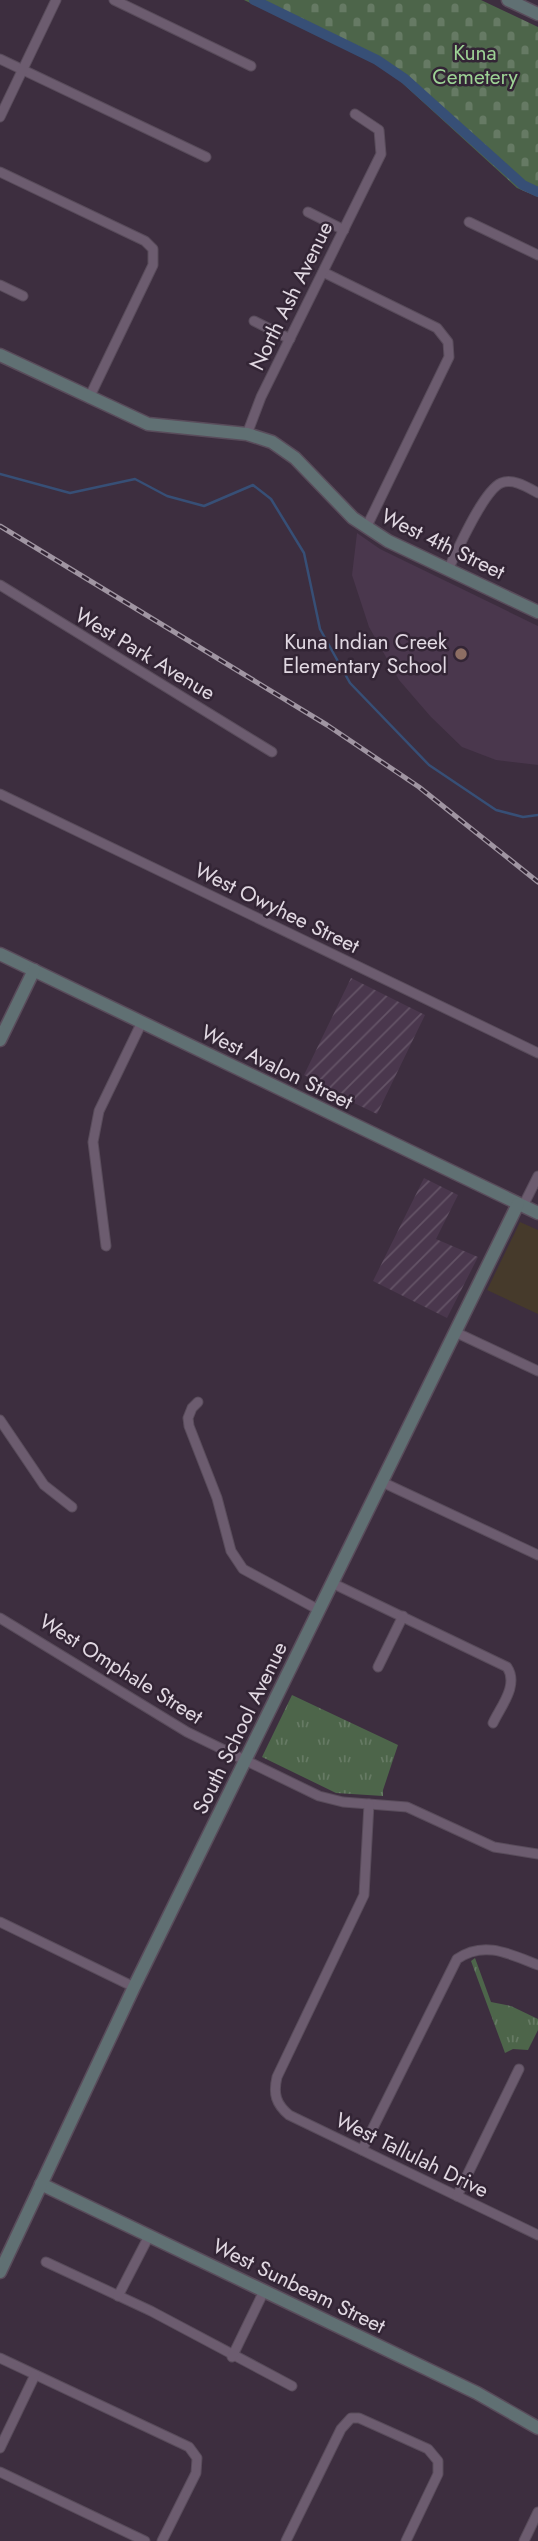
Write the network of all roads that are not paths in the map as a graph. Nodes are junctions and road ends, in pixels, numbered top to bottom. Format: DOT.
graph roads {
  1 [pos="56,0"];
  2 [pos="114,0"];
  3 [pos="508,0"];
  4 [pos="538,14"];
  5 [pos="0,59"];
  6 [pos="251,66"];
  7 [pos="23,70"];
  8 [pos="355,114"];
  9 [pos="0,117"];
  10 [pos="205,157"];
  11 [pos="0,172"];
  12 [pos="308,212"];
  13 [pos="469,222"];
  14 [pos="344,230"];
  15 [pos="538,255"];
  16 [pos="323,272"];
  17 [pos="0,285"];
  18 [pos="23,296"];
  19 [pos="254,321"];
  20 [pos="290,339"];
  21 [pos="0,355"];
  22 [pos="89,398"];
  23 [pos="247,434"];
  24 [pos="538,493"];
  25 [pos="366,528"];
  26 [pos="449,570"];
  27 [pos="0,585"];
  28 [pos="538,612"];
  29 [pos="272,752"];
  30 [pos="0,794"];
  31 [pos="0,954"];
  32 [pos="34,970"];
  33 [pos="142,1023"];
  34 [pos="0,1040"];
  35 [pos="538,1053"];
  36 [pos="538,1176"];
  37 [pos="520,1205"];
  38 [pos="538,1213"];
  39 [pos="106,1246"];
  40 [pos="455,1332"];
  41 [pos="538,1371"];
  42 [pos="198,1402"];
  43 [pos="0,1420"];
  44 [pos="382,1482"];
  45 [pos="72,1507"];
  46 [pos="538,1555"];
  47 [pos="332,1583"];
  48 [pos="319,1610"];
  49 [pos="403,1616"];
  50 [pos="0,1618"];
  51 [pos="378,1667"];
  52 [pos="493,1723"];
  53 [pos="246,1760"];
  54 [pos="369,1804"];
  55 [pos="538,1854"];
  56 [pos="0,1922"];
  57 [pos="538,1965"];
  58 [pos="134,1987"];
  59 [pos="519,2069"];
  60 [pos="362,2150"];
  61 [pos="41,2184"];
  62 [pos="457,2196"];
  63 [pos="538,2235"];
  64 [pos="149,2236"];
  65 [pos="46,2262"];
  66 [pos="0,2272"];
  67 [pos="264,2291"];
  68 [pos="118,2296"];
  69 [pos="232,2357"];
  70 [pos="0,2358"];
  71 [pos="35,2375"];
  72 [pos="292,2386"];
  73 [pos="538,2428"];
  74 [pos="0,2448"];
  75 [pos="0,2472"];
  76 [pos="538,2512"];
  77 [pos="145,2541"];
  78 [pos="163,2541"];
  79 [pos="286,2541"];
  80 [pos="406,2541"];
  81 [pos="524,2541"];
  1 -- 7 [label="street"];
  2 -- 6 [label="street"];
  3 -- 4 [label="street"];
  5 -- 7 [label="street"];
  7 -- 9 [label="street"];
  7 -- 10 [label="street"];
  8 -- 14 [label="street, North Ash Avenue"];
  11 -- 22 [label="street"];
  12 -- 14 [label="street"];
  13 -- 15 [label="street"];
  14 -- 16 [label="street, North Ash Avenue"];
  16 -- 20 [label="street, North Ash Avenue"];
  16 -- 25 [label="street"];
  17 -- 18 [label="street"];
  19 -- 20 [label="street"];
  20 -- 23 [label="street, North Ash Avenue"];
  21 -- 22 [label="street, West 4th Street"];
  22 -- 23 [label="street, West 4th Street"];
  23 -- 25 [label="street, West 4th Street"];
  24 -- 26 [label="street"];
  25 -- 26 [label="street, West 4th Street"];
  26 -- 28 [label="street, West 4th Street"];
  27 -- 29 [label="street, West Park Avenue"];
  30 -- 35 [label="street, West Owyhee Street"];
  31 -- 32 [label="street, West Avalon Street"];
  32 -- 33 [label="street, West Avalon Street"];
  32 -- 34 [label="street"];
  33 -- 37 [label="street, West Avalon Street"];
  33 -- 39 [label="street"];
  36 -- 37 [label="street"];
  37 -- 38 [label="street, West Avalon Street"];
  37 -- 40 [label="street, South School Avenue"];
  40 -- 41 [label="street"];
  40 -- 44 [label="street, South School Avenue"];
  42 -- 48 [label="street"];
  43 -- 45 [label="street"];
  44 -- 46 [label="street"];
  44 -- 47 [label="street, South School Avenue"];
  47 -- 48 [label="street, South School Avenue"];
  47 -- 49 [label="street"];
  48 -- 53 [label="street, South School Avenue"];
  49 -- 51 [label="street"];
  49 -- 52 [label="street"];
  50 -- 53 [label="street, West Omphale Street"];
  53 -- 54 [label="street, West Omphale Street"];
  53 -- 58 [label="street, South School Avenue"];
  54 -- 55 [label="street, West Omphale Street"];
  54 -- 60 [label="street, West Tallulah Drive"];
  56 -- 58 [label="street"];
  57 -- 60 [label="street"];
  58 -- 61 [label="street, South School Avenue"];
  59 -- 62 [label="street"];
  60 -- 62 [label="street, West Tallulah Drive"];
  61 -- 64 [label="street, West Sunbeam Street"];
  61 -- 66 [label="street, South School Avenue"];
  62 -- 63 [label="street, West Tallulah Drive"];
  64 -- 67 [label="street, West Sunbeam Street"];
  64 -- 68 [label="street"];
  65 -- 68 [label="street"];
  67 -- 69 [label="street"];
  67 -- 73 [label="street, West Sunbeam Street"];
  68 -- 69 [label="street"];
  69 -- 72 [label="street"];
  70 -- 71 [label="street"];
  71 -- 74 [label="street"];
  71 -- 78 [label="street"];
  75 -- 77 [label="street"];
  76 -- 81 [label="street"];
  79 -- 80 [label="street"];
}
